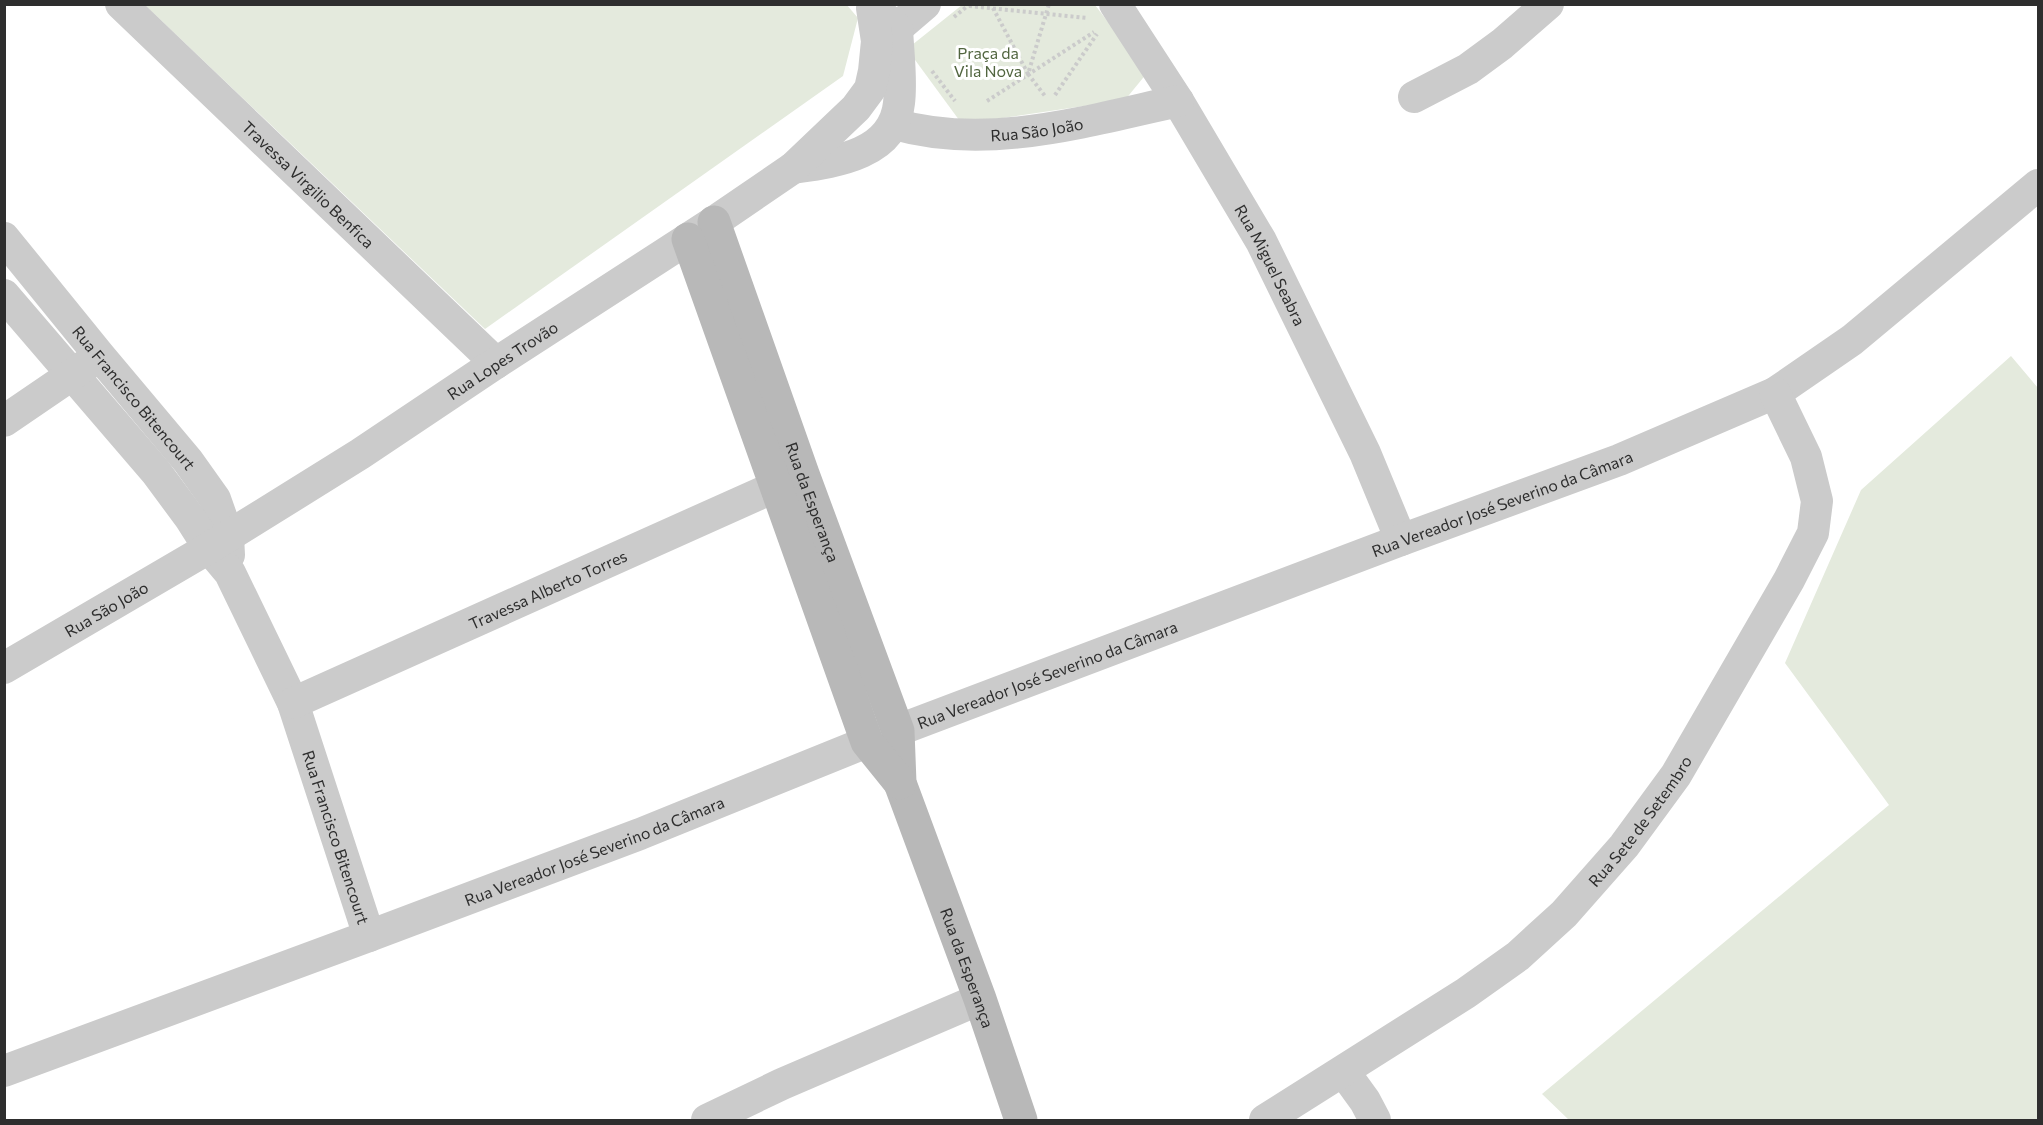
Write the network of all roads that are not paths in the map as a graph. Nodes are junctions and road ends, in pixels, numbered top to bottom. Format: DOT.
graph roads {
  1 [pos="121,4"];
  2 [pos="1548,4"];
  3 [pos="871,6"];
  4 [pos="938,12"];
  5 [pos="1106,12"];
  6 [pos="887,34"];
  7 [pos="1414,97"];
  8 [pos="1178,101"];
  9 [pos="894,124"];
  10 [pos="794,168"];
  11 [pos="2038,185"];
  12 [pos="701,230"];
  13 [pos="4,237"];
  14 [pos="4,295"];
  15 [pos="99,355"];
  16 [pos="496,363"];
  17 [pos="73,375"];
  18 [pos="1775,393"];
  19 [pos="4,421"];
  20 [pos="789,480"];
  21 [pos="1401,540"];
  22 [pos="218,542"];
  23 [pos="4,668"];
  24 [pos="293,703"];
  25 [pos="898,731"];
  26 [pos="867,742"];
  27 [pos="900,783"];
  28 [pos="369,936"];
  29 [pos="980,999"];
  30 [pos="4,1071"];
  31 [pos="1344,1072"];
  32 [pos="707,1120"];
  33 [pos="1021,1120"];
  34 [pos="1265,1120"];
  35 [pos="1375,1120"];
  1 -- 16 [label="street, Travessa Virgilio Benfica"];
  2 -- 7 [label="street"];
  3 -- 6 [label="street"];
  4 -- 6 [label="street"];
  5 -- 8 [label="street, Rua Miguel Seabra"];
  6 -- 9 [label="street"];
  6 -- 10 [label="street, Rua Lopes Trovão"];
  8 -- 9 [label="street, Rua São João"];
  8 -- 21 [label="street, Rua Miguel Seabra"];
  9 -- 10 [label="street"];
  10 -- 12 [label="street, Rua Lopes Trovão"];
  11 -- 18 [label="street, Rua Vereador José Severino da Câmara"];
  12 -- 16 [label="street, Rua Lopes Trovão"];
  12 -- 20 [label="street, Rua da Esperança"];
  13 -- 15 [label="street, Rua Francisco Bitencourt"];
  14 -- 17 [label="street, Rua Francisco Bitencourt"];
  15 -- 17 [label="street"];
  15 -- 22 [label="street, Rua Francisco Bitencourt"];
  16 -- 22 [label="street, Rua Lopes Trovão"];
  17 -- 19 [label="street"];
  17 -- 22 [label="street, Rua Francisco Bitencourt"];
  18 -- 21 [label="street, Rua Vereador José Severino da Câmara"];
  18 -- 31 [label="street, Rua Sete de Setembro"];
  20 -- 24 [label="street, Travessa Alberto Torres"];
  20 -- 25 [label="street, Rua da Esperança"];
  20 -- 26 [label="street, Rua da Esperança"];
  21 -- 25 [label="street, Rua Vereador José Severino da Câmara"];
  22 -- 23 [label="street, Rua São João"];
  22 -- 24 [label="street, Rua Francisco Bitencourt"];
  24 -- 28 [label="street, Rua Francisco Bitencourt"];
  25 -- 26 [label="street, Rua Vereador José Severino da Câmara"];
  25 -- 27 [label="street, Rua da Esperança"];
  26 -- 27 [label="street, Rua da Esperança"];
  26 -- 28 [label="street, Rua Vereador José Severino da Câmara"];
  27 -- 29 [label="street, Rua da Esperança"];
  28 -- 30 [label="street, Rua Vereador José Severino da Câmara"];
  29 -- 32 [label="street"];
  29 -- 33 [label="street, Rua da Esperança"];
  31 -- 34 [label="street, Rua Sete de Setembro"];
  31 -- 35 [label="street"];
}
